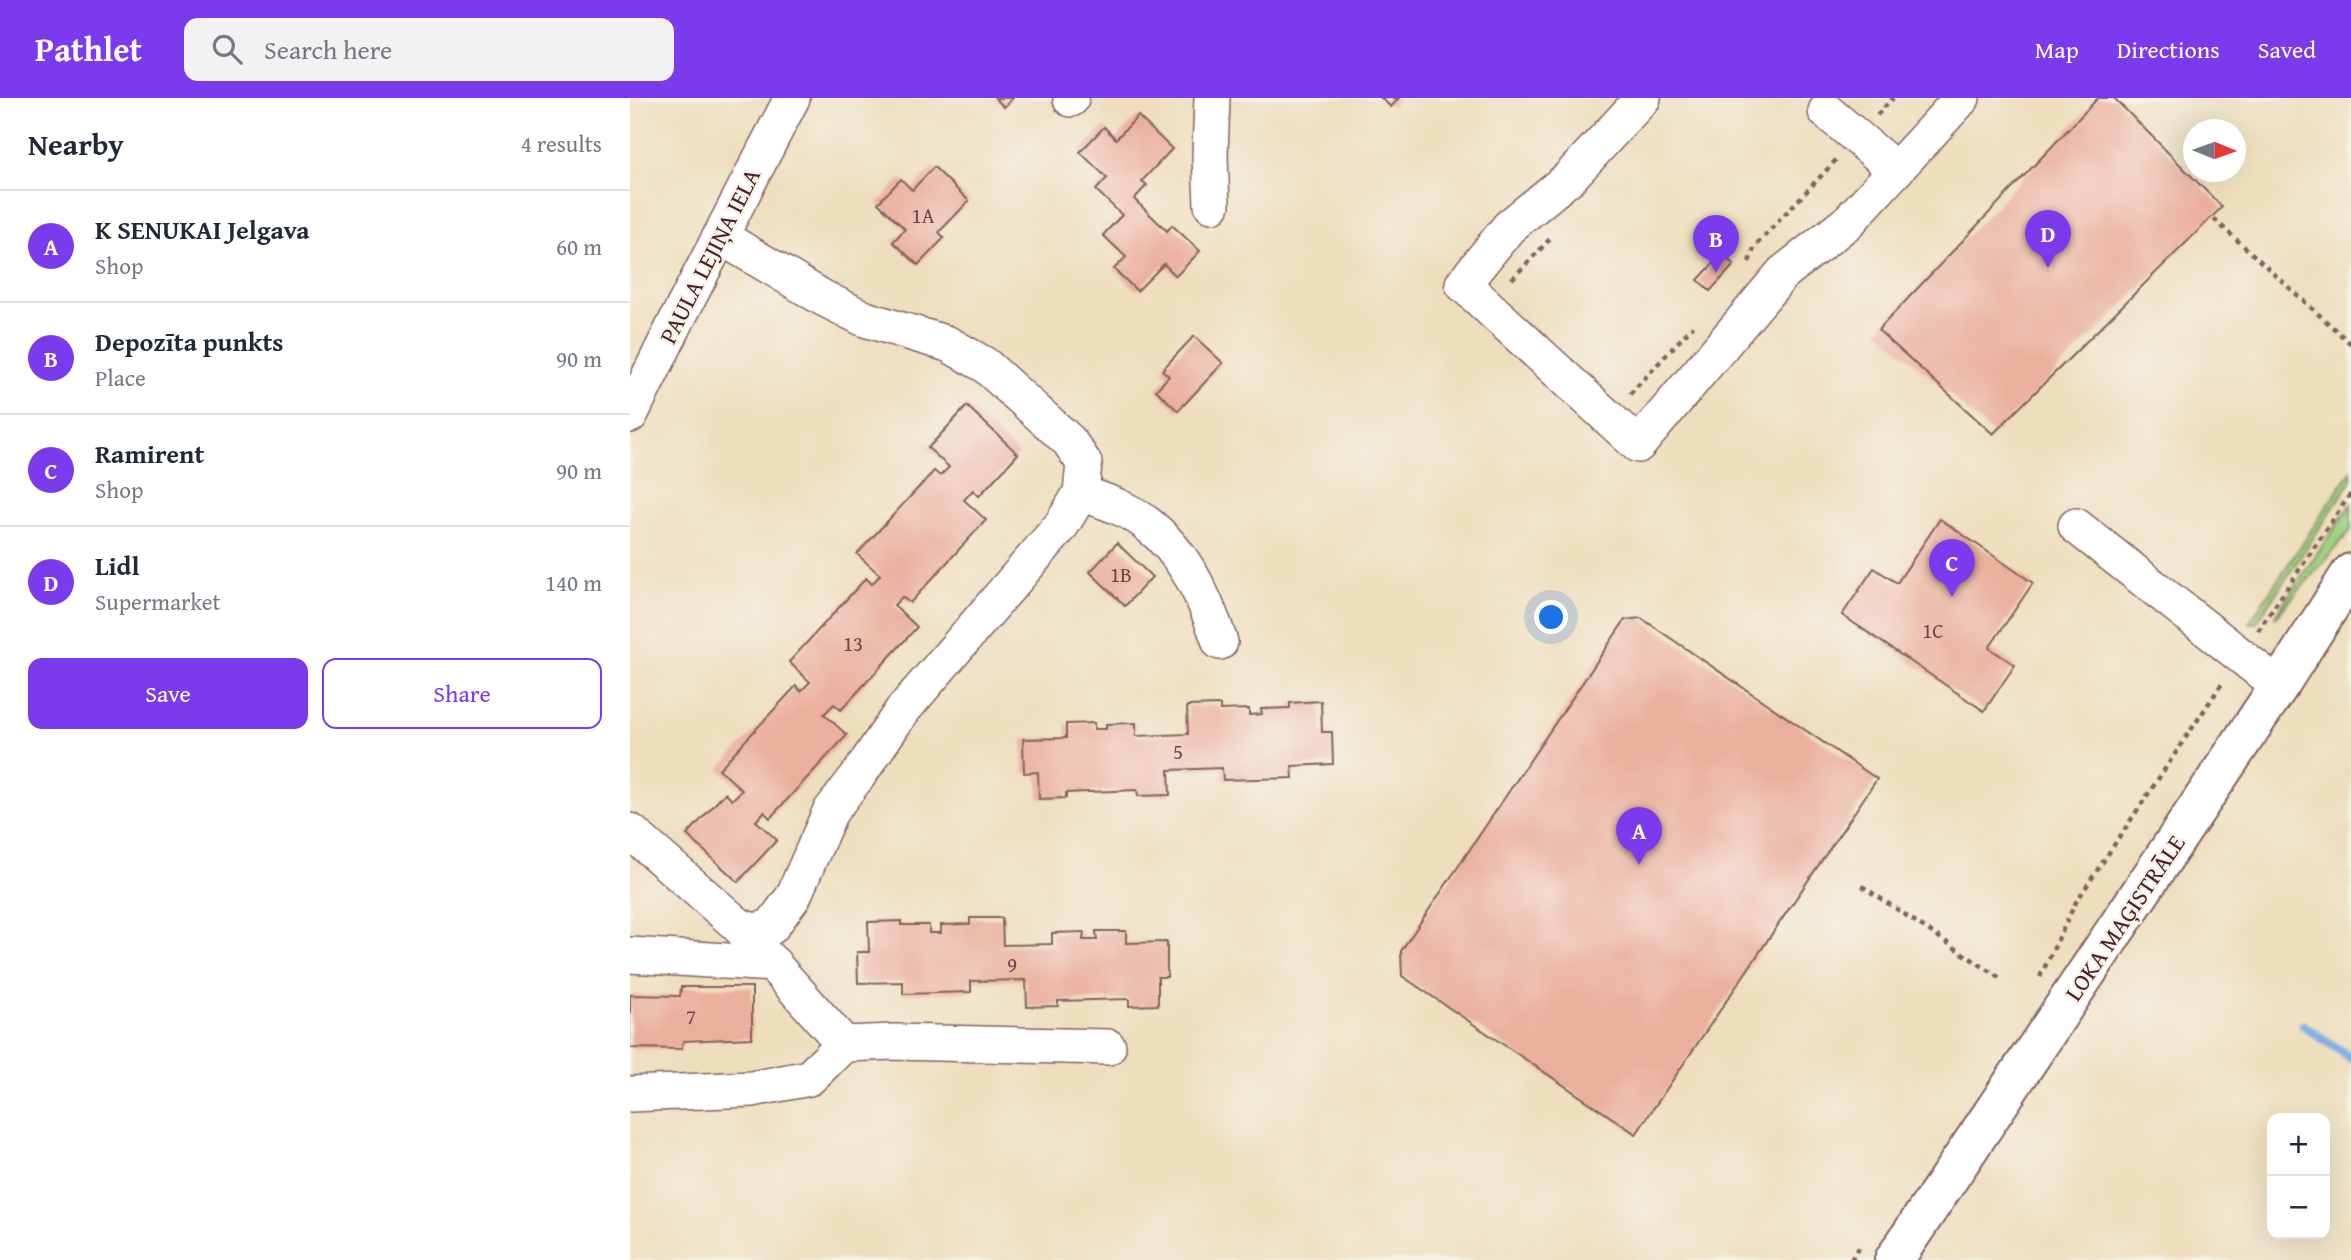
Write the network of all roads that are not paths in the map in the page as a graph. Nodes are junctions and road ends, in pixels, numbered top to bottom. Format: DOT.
graph roads {
  1 [pos="792,98"];
  2 [pos="1212,98"];
  3 [pos="1643,98"];
  4 [pos="1962,98"];
  5 [pos="1824,102"];
  6 [pos="1896,170"];
  7 [pos="1212,205"];
  8 [pos="721,237"];
  9 [pos="630,415"];
  10 [pos="1082,493"];
  11 [pos="2076,526"];
  12 [pos="2351,573"];
  13 [pos="1220,642"];
  14 [pos="2279,687"];
  15 [pos="630,831"];
  16 [pos="739,926"];
  17 [pos="630,955"];
  18 [pos="774,964"];
  19 [pos="844,1044"];
  20 [pos="1108,1047"];
  21 [pos="630,1094"];
  22 [pos="1880,1249"];
  1 -- 8 [label="street, PAULA LEJIŅA IELA"];
  2 -- 7 [label="street"];
  3 -- 6 [label="street"];
  4 -- 6 [label="street"];
  5 -- 6 [label="street"];
  8 -- 9 [label="street, PAULA LEJIŅA IELA"];
  8 -- 10 [label="street"];
  10 -- 13 [label="street"];
  10 -- 16 [label="street"];
  11 -- 14 [label="street"];
  12 -- 14 [label="main road, LOKA MAĢISTRĀLE"];
  14 -- 22 [label="main road, LOKA MAĢISTRĀLE"];
  15 -- 16 [label="street"];
  16 -- 18 [label="street"];
  17 -- 18 [label="street"];
  18 -- 19 [label="street"];
  19 -- 20 [label="street"];
  19 -- 21 [label="street"];
}
